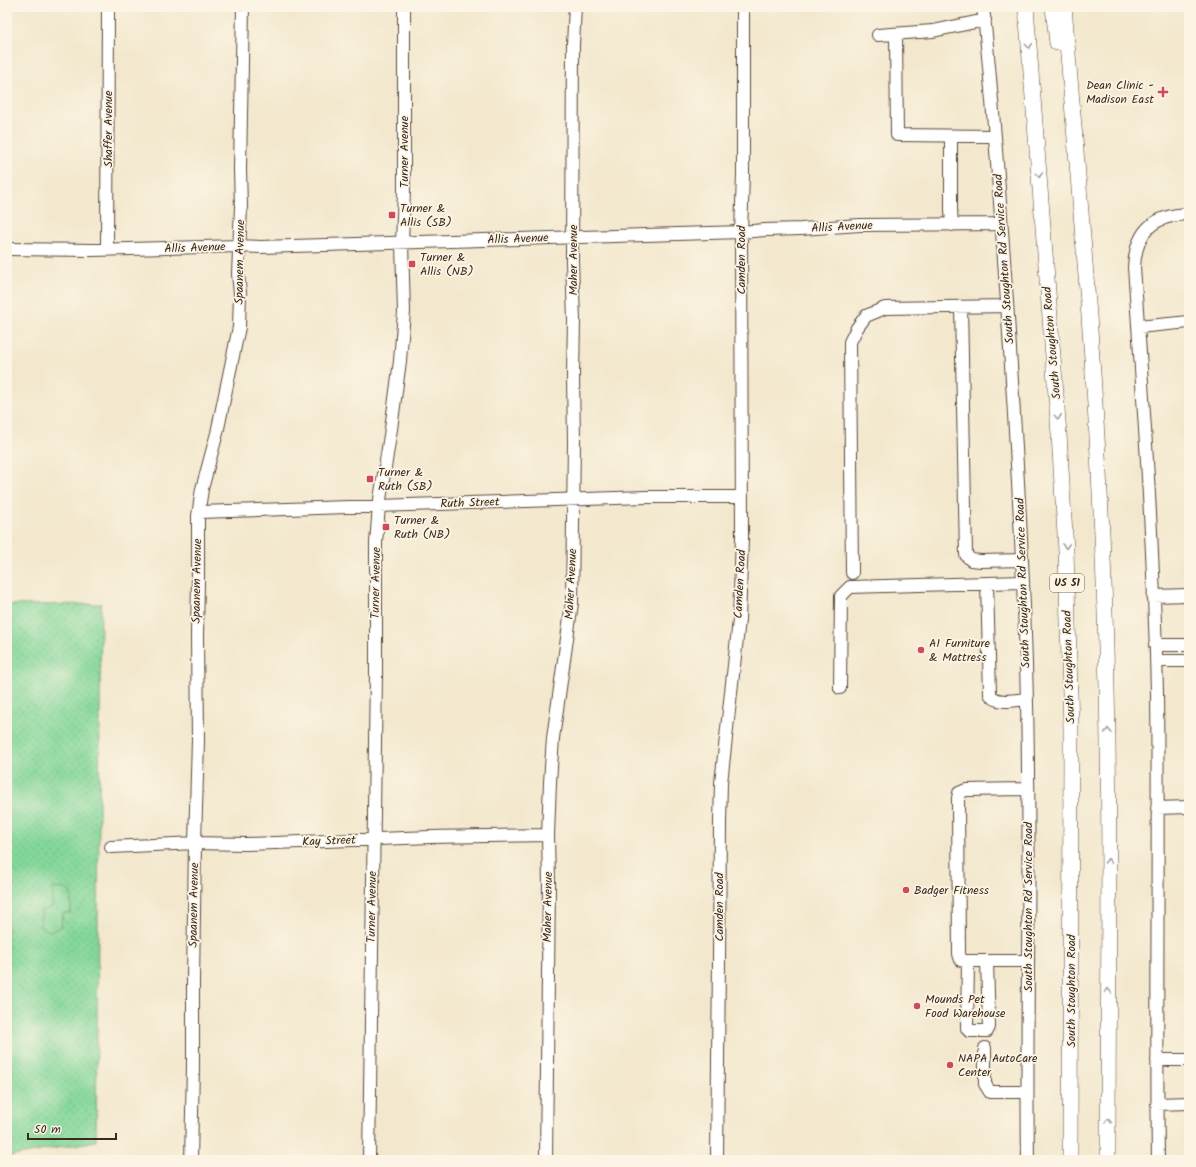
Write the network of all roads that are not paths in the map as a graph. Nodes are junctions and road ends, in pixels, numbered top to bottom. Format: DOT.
graph roads {
  1 [pos="108,7"];
  2 [pos="243,7"];
  3 [pos="404,7"];
  4 [pos="575,7"];
  5 [pos="743,7"];
  6 [pos="983,7"];
  7 [pos="1026,7"];
  8 [pos="1053,7"];
  9 [pos="1064,7"];
  10 [pos="984,20"];
  11 [pos="896,34"];
  12 [pos="878,35"];
  13 [pos="951,136"];
  14 [pos="995,136"];
  15 [pos="1079,177"];
  16 [pos="1189,214"];
  17 [pos="1001,224"];
  18 [pos="952,225"];
  19 [pos="741,232"];
  20 [pos="573,238"];
  21 [pos="402,244"];
  22 [pos="239,246"];
  23 [pos="7,248"];
  24 [pos="107,250"];
  25 [pos="1007,306"];
  26 [pos="961,307"];
  27 [pos="1189,322"];
  28 [pos="1138,327"];
  29 [pos="742,497"];
  30 [pos="574,499"];
  31 [pos="379,506"];
  32 [pos="198,512"];
  33 [pos="1022,560"];
  34 [pos="852,574"];
  35 [pos="1023,582"];
  36 [pos="987,583"];
  37 [pos="1189,595"];
  38 [pos="1153,596"];
  39 [pos="1189,645"];
  40 [pos="1155,646"];
  41 [pos="1156,661"];
  42 [pos="1189,661"];
  43 [pos="840,688"];
  44 [pos="1027,699"];
  45 [pos="1028,789"];
  46 [pos="1189,807"];
  47 [pos="1157,808"];
  48 [pos="548,835"];
  49 [pos="374,839"];
  50 [pos="195,843"];
  51 [pos="111,847"];
  52 [pos="1028,960"];
  53 [pos="987,961"];
  54 [pos="968,962"];
  55 [pos="984,1048"];
  56 [pos="1157,1060"];
  57 [pos="1189,1060"];
  58 [pos="1027,1092"];
  59 [pos="1189,1103"];
  60 [pos="1157,1104"];
  61 [pos="191,1160"];
  62 [pos="369,1160"];
  63 [pos="546,1160"];
  64 [pos="717,1160"];
  65 [pos="1028,1160"];
  66 [pos="1070,1160"];
  67 [pos="1108,1160"];
  68 [pos="1158,1160"];
  1 -- 24 [label="street, Shaffer Avenue"];
  2 -- 22 [label="street, Spaanem Avenue"];
  3 -- 21 [label="street, Turner Avenue"];
  4 -- 20 [label="street, Maher Avenue"];
  5 -- 19 [label="street, Camden Road"];
  6 -- 10 [label="street, South Stoughton Rd Service Road"];
  7 -- 66 [label="main road, South Stoughton Road / US 51, one-way"];
  8 -- 15 [label="main road"];
  9 -- 15 [label="main road"];
  10 -- 11 [label="street"];
  10 -- 14 [label="street, South Stoughton Rd Service Road"];
  11 -- 12 [label="street"];
  11 -- 13 [label="street"];
  13 -- 14 [label="street"];
  13 -- 18 [label="street"];
  14 -- 17 [label="street, South Stoughton Rd Service Road"];
  67 -- 15 [label="main road, one-way"];
  16 -- 28 [label="street"];
  17 -- 18 [label="street, Allis Avenue"];
  17 -- 25 [label="street, South Stoughton Rd Service Road"];
  18 -- 19 [label="street, Allis Avenue"];
  19 -- 20 [label="street, Allis Avenue"];
  19 -- 29 [label="street, Camden Road"];
  20 -- 21 [label="street, Allis Avenue"];
  20 -- 30 [label="street, Maher Avenue"];
  21 -- 22 [label="street, Allis Avenue"];
  21 -- 31 [label="street, Turner Avenue"];
  22 -- 24 [label="street, Allis Avenue"];
  22 -- 32 [label="street, Spaanem Avenue"];
  23 -- 24 [label="street, Allis Avenue"];
  25 -- 26 [label="street"];
  25 -- 33 [label="street, South Stoughton Rd Service Road"];
  26 -- 33 [label="street"];
  26 -- 34 [label="street"];
  27 -- 28 [label="street"];
  28 -- 38 [label="street"];
  29 -- 30 [label="street, Ruth Street"];
  29 -- 64 [label="street, Camden Road"];
  30 -- 31 [label="street, Ruth Street"];
  30 -- 48 [label="street, Maher Avenue"];
  31 -- 32 [label="street, Ruth Street"];
  31 -- 49 [label="street, Turner Avenue"];
  32 -- 50 [label="street, Spaanem Avenue"];
  33 -- 35 [label="street, South Stoughton Rd Service Road"];
  35 -- 36 [label="street"];
  35 -- 44 [label="street, South Stoughton Rd Service Road"];
  36 -- 43 [label="street"];
  36 -- 44 [label="street"];
  37 -- 38 [label="street"];
  38 -- 40 [label="street"];
  39 -- 40 [label="street"];
  40 -- 41 [label="street"];
  41 -- 42 [label="street"];
  41 -- 47 [label="street"];
  44 -- 45 [label="street, South Stoughton Rd Service Road"];
  45 -- 52 [label="street, South Stoughton Rd Service Road"];
  45 -- 54 [label="street"];
  46 -- 47 [label="street"];
  47 -- 56 [label="street"];
  48 -- 49 [label="street, Kay Street"];
  48 -- 63 [label="street, Maher Avenue"];
  49 -- 50 [label="street, Kay Street"];
  49 -- 62 [label="street, Turner Avenue"];
  50 -- 51 [label="street, Kay Street"];
  50 -- 61 [label="street, Spaanem Avenue"];
  52 -- 53 [label="street"];
  52 -- 58 [label="street, South Stoughton Rd Service Road"];
  53 -- 54 [label="street"];
  53 -- 54 [label="street"];
  55 -- 58 [label="street"];
  56 -- 57 [label="street"];
  56 -- 60 [label="street"];
  58 -- 65 [label="street, South Stoughton Rd Service Road"];
  59 -- 60 [label="street"];
  60 -- 68 [label="street"];
}
